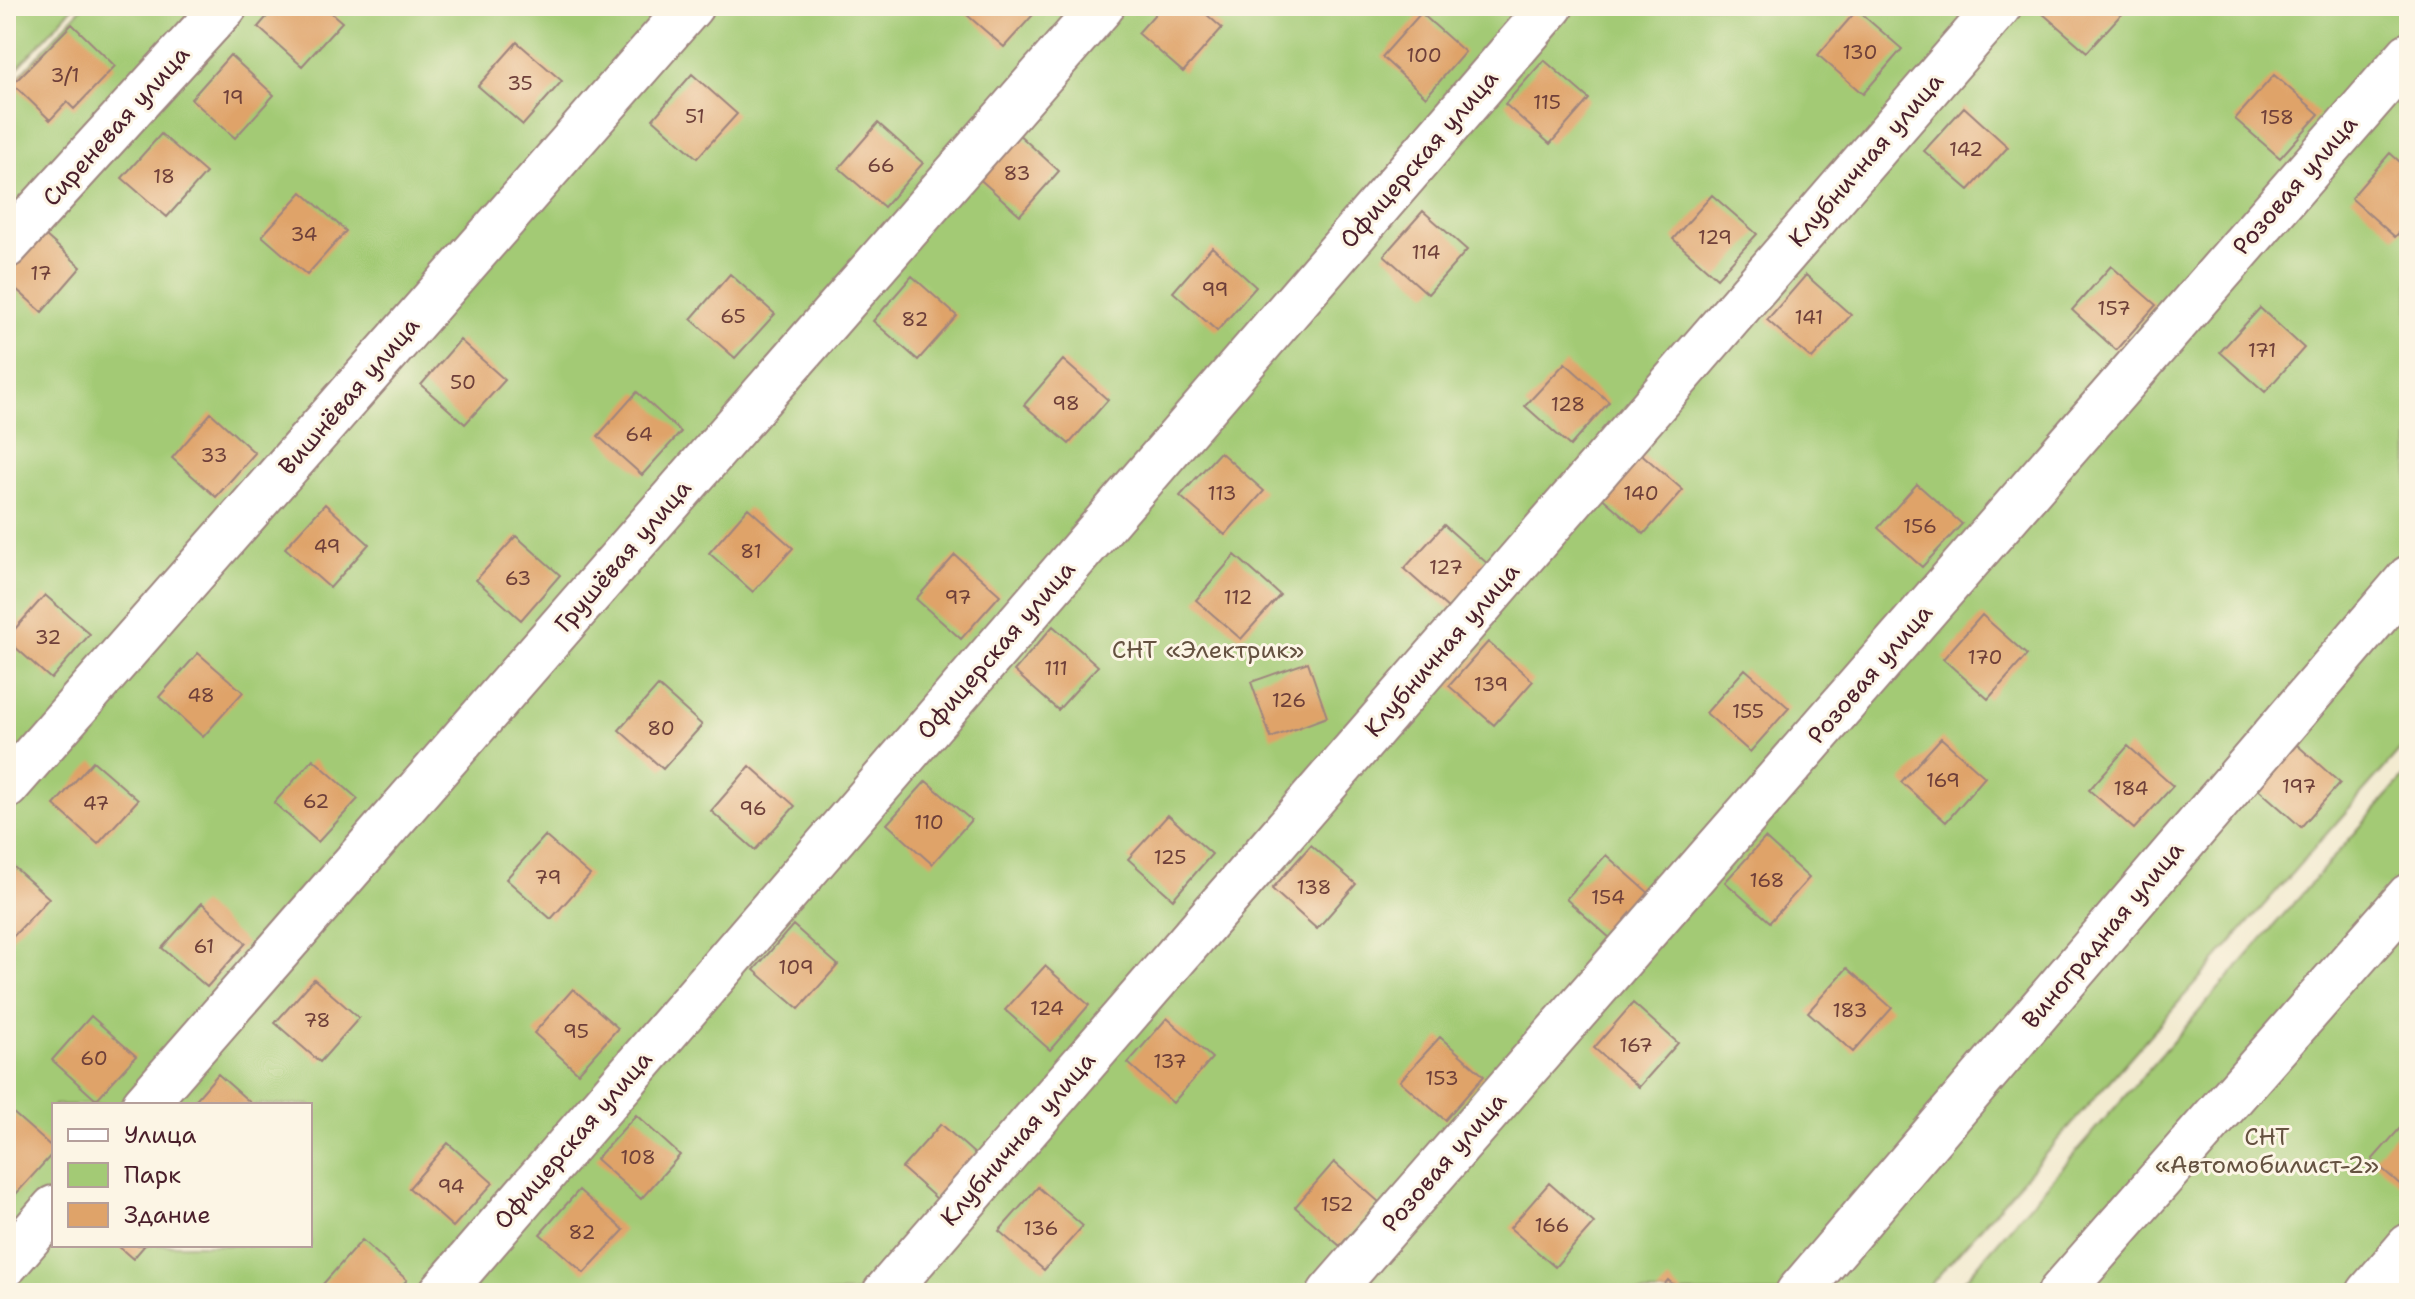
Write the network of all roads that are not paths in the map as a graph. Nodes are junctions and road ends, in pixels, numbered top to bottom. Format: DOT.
graph roads {
  1 [pos="225,6"];
  2 [pos="691,6"];
  3 [pos="1102,6"];
  4 [pos="1551,6"];
  5 [pos="1999,6"];
  6 [pos="2409,55"];
  7 [pos="6,246"];
  8 [pos="2409,578"];
  9 [pos="6,787"];
  10 [pos="2409,896"];
  11 [pos="146,1103"];
  12 [pos="52,1210"];
  13 [pos="2409,1246"];
  14 [pos="6,1264"];
  15 [pos="6,1279"];
  16 [pos="21,1293"];
  17 [pos="441,1293"];
  18 [pos="885,1293"];
  19 [pos="1330,1293"];
  20 [pos="1798,1293"];
  21 [pos="2060,1293"];
  22 [pos="2369,1293"];
  1 -- 7 [label="street, Сиреневая улица"];
  2 -- 9 [label="street, Вишнёвая улица"];
  3 -- 11 [label="street, Грушёвая улица"];
  4 -- 17 [label="street, Офицерская улица"];
  5 -- 18 [label="street, Клубничная улица"];
  6 -- 19 [label="street, Розовая улица"];
  8 -- 20 [label="street, Виноградная улица"];
  10 -- 21 [label="street"];
  12 -- 14 [label="street"];
  13 -- 22 [label="street"];
  15 -- 16 [label="street"];
}
